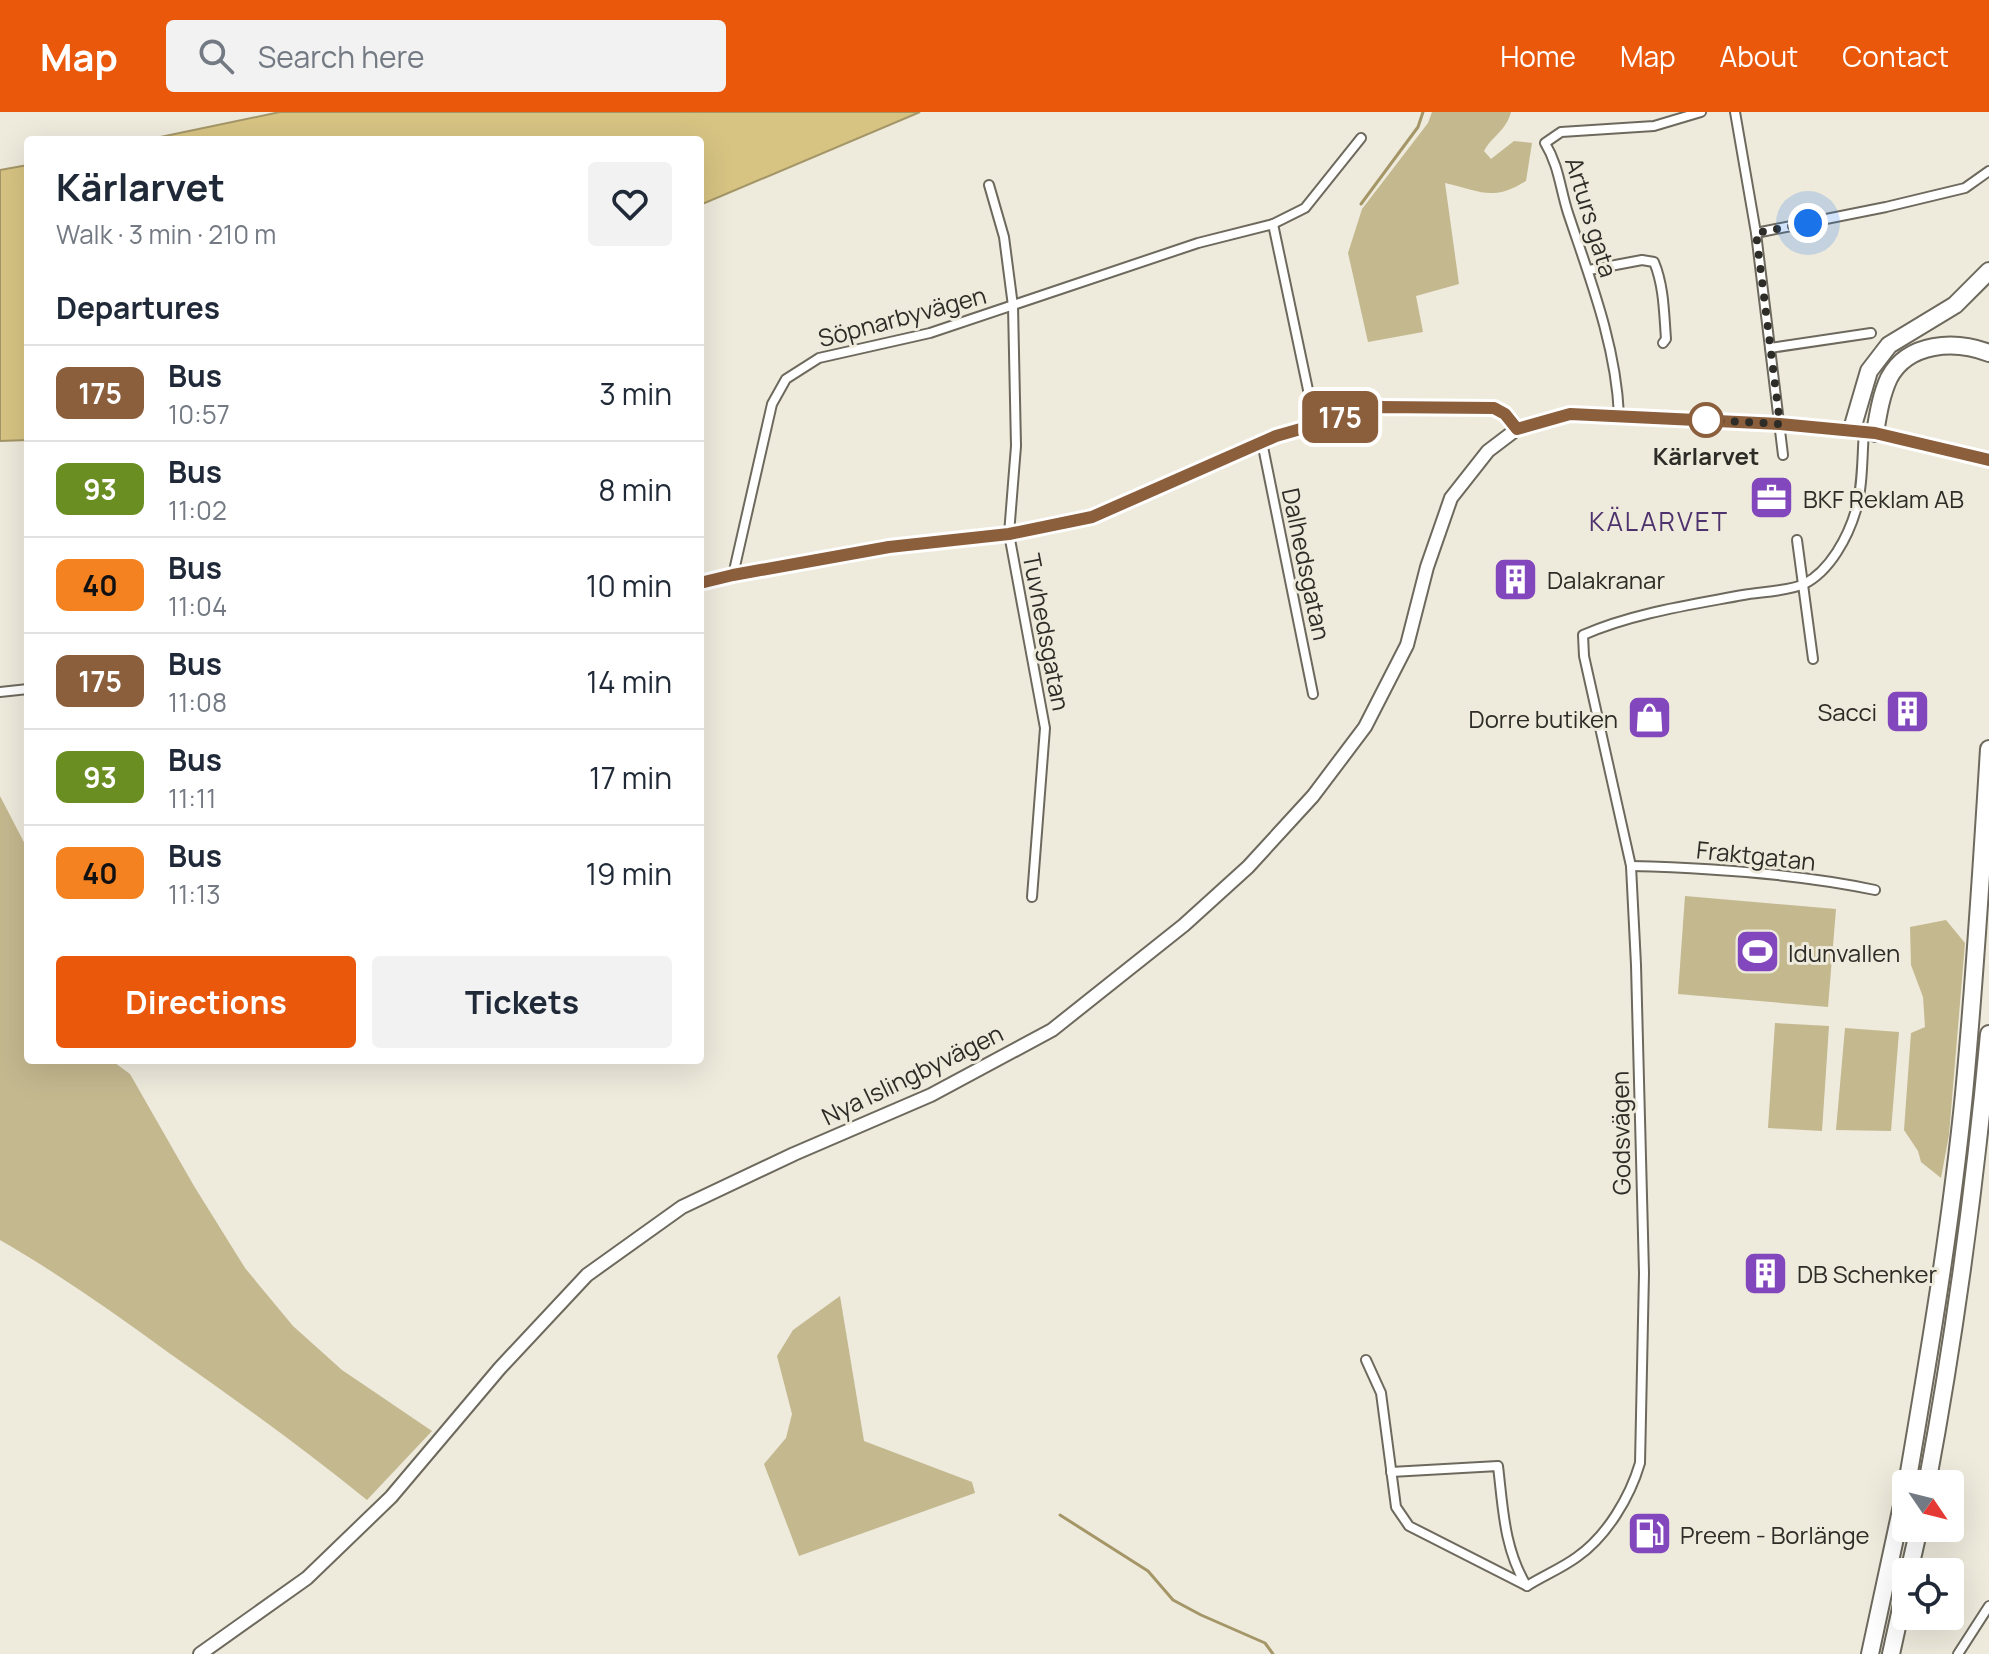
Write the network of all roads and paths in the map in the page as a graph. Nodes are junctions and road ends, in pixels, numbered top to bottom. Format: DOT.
graph roads {
  1 [pos="1701,112"];
  2 [pos="1735,112"];
  3 [pos="1361,138"];
  4 [pos="1989,171"];
  5 [pos="989,185"];
  6 [pos="1273,224"];
  7 [pos="1756,233"];
  8 [pos="1589,270"];
  9 [pos="1989,271"];
  10 [pos="1013,306"];
  11 [pos="1871,333"];
  12 [pos="1663,343"];
  13 [pos="1770,348"];
  14 [pos="1989,353"];
  15 [pos="1619,415"];
  16 [pos="1315,423"];
  17 [pos="1780,424"];
  18 [pos="1517,429"];
  19 [pos="1863,431"];
  20 [pos="1262,442"];
  21 [pos="1783,455"];
  22 [pos="1989,460"];
  23 [pos="1009,534"];
  24 [pos="1797,540"];
  25 [pos="733,575"];
  26 [pos="704,582"];
  27 [pos="1804,584"];
  28 [pos="1813,659"];
  29 [pos="24,689"];
  30 [pos="0,692"];
  31 [pos="1313,694"];
  32 [pos="1989,749"];
  33 [pos="1631,866"];
  34 [pos="1875,890"];
  35 [pos="1032,897"];
  36 [pos="1989,1034"];
  37 [pos="1366,1360"];
  38 [pos="1909,1470"];
  39 [pos="1929,1470"];
  40 [pos="1391,1472"];
  41 [pos="1894,1542"];
  42 [pos="1527,1586"];
  43 [pos="1989,1606"];
  44 [pos="1896,1630"];
  45 [pos="200,1654"];
  46 [pos="1870,1654"];
  47 [pos="1891,1654"];
  48 [pos="1958,1654"];
  1 -- 8 [label="street, Arturs gata"];
  2 -- 7 [label="street"];
  3 -- 6 [label="street, Söpnarbyvägen"];
  4 -- 7 [label="street"];
  5 -- 10 [label="street, Tuvhedsgatan"];
  6 -- 10 [label="street, Söpnarbyvägen"];
  6 -- 16 [label="street"];
  7 -- 13 [label="street"];
  8 -- 12 [label="street"];
  8 -- 15 [label="street, Arturs gata"];
  9 -- 19 [label="highway"];
  10 -- 23 [label="street, Tuvhedsgatan"];
  10 -- 25 [label="street, Söpnarbyvägen"];
  11 -- 13 [label="street"];
  13 -- 17 [label="street"];
  14 -- 19 [label="highway"];
  15 -- 17 [label="street"];
  15 -- 18 [label="street"];
  16 -- 18 [label="street"];
  16 -- 20 [label="street"];
  17 -- 19 [label="street"];
  17 -- 21 [label="street"];
  18 -- 45 [label="street, Nya Islingbyvägen"];
  19 -- 22 [label="street"];
  19 -- 27 [label="street"];
  20 -- 23 [label="street"];
  20 -- 31 [label="street, Dalhedsgatan"];
  23 -- 25 [label="street"];
  23 -- 35 [label="street, Tuvhedsgatan"];
  24 -- 27 [label="street"];
  25 -- 26 [label="street"];
  27 -- 28 [label="street"];
  27 -- 33 [label="street, Godsvägen"];
  29 -- 30 [label="street"];
  32 -- 38 [label="highway"];
  33 -- 34 [label="street, Fraktgatan"];
  33 -- 42 [label="street, Godsvägen"];
  36 -- 39 [label="highway"];
  37 -- 40 [label="street"];
  40 -- 42 [label="street"];
  40 -- 42 [label="street"];
  41 -- 46 [label="highway"];
  43 -- 48 [label="street"];
  44 -- 47 [label="highway"];
}
